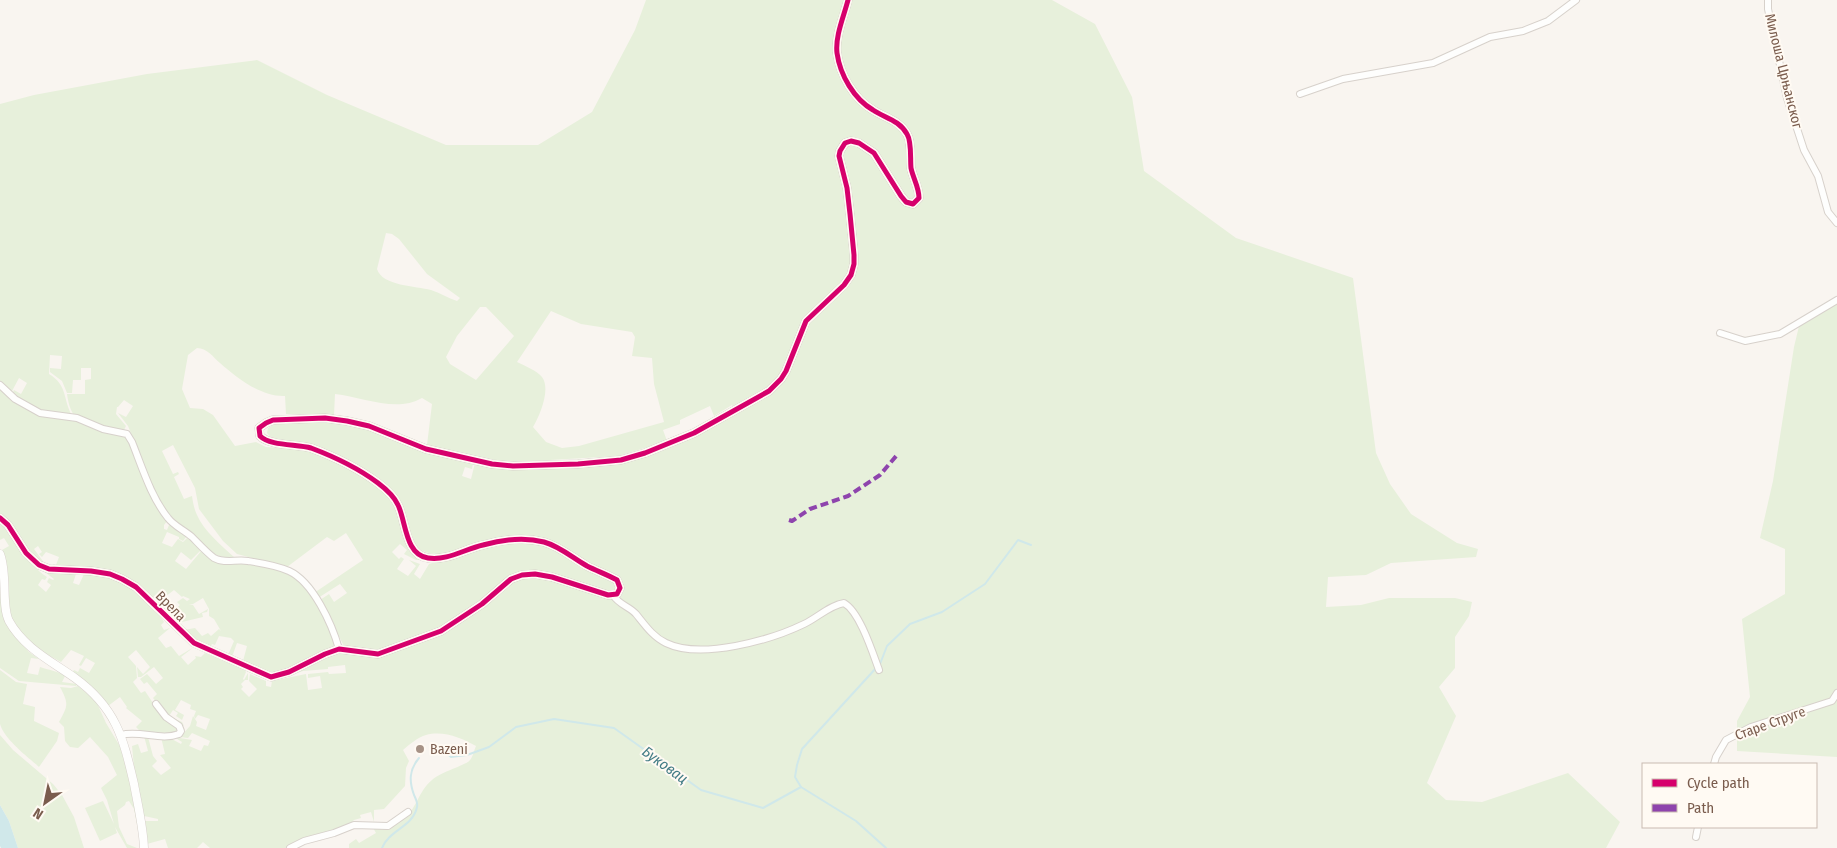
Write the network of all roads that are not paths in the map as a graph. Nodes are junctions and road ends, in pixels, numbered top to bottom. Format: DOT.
graph roads {
  1 [pos="848,0"];
  2 [pos="1576,0"];
  3 [pos="1768,0"];
  4 [pos="1300,94"];
  5 [pos="1837,223"];
  6 [pos="1837,300"];
  7 [pos="1720,332"];
  8 [pos="0,386"];
  9 [pos="0,518"];
  10 [pos="0,554"];
  11 [pos="613,595"];
  12 [pos="340,649"];
  13 [pos="878,668"];
  14 [pos="1837,693"];
  15 [pos="156,704"];
  16 [pos="121,735"];
  17 [pos="1714,763"];
  18 [pos="408,812"];
  19 [pos="1698,828"];
  20 [pos="1696,837"];
  21 [pos="144,848"];
  22 [pos="290,848"];
  1 -- 11 [label="street"];
  2 -- 4 [label="street"];
  3 -- 5 [label="street, Милоша Црњанског"];
  6 -- 7 [label="street"];
  8 -- 12 [label="street"];
  9 -- 12 [label="street, Врела"];
  10 -- 16 [label="street"];
  11 -- 12 [label="street"];
  11 -- 13 [label="street"];
  14 -- 17 [label="street, Старе Струге"];
  15 -- 16 [label="street"];
  16 -- 21 [label="street"];
  18 -- 22 [label="street"];
  19 -- 20 [label="street"];
}
